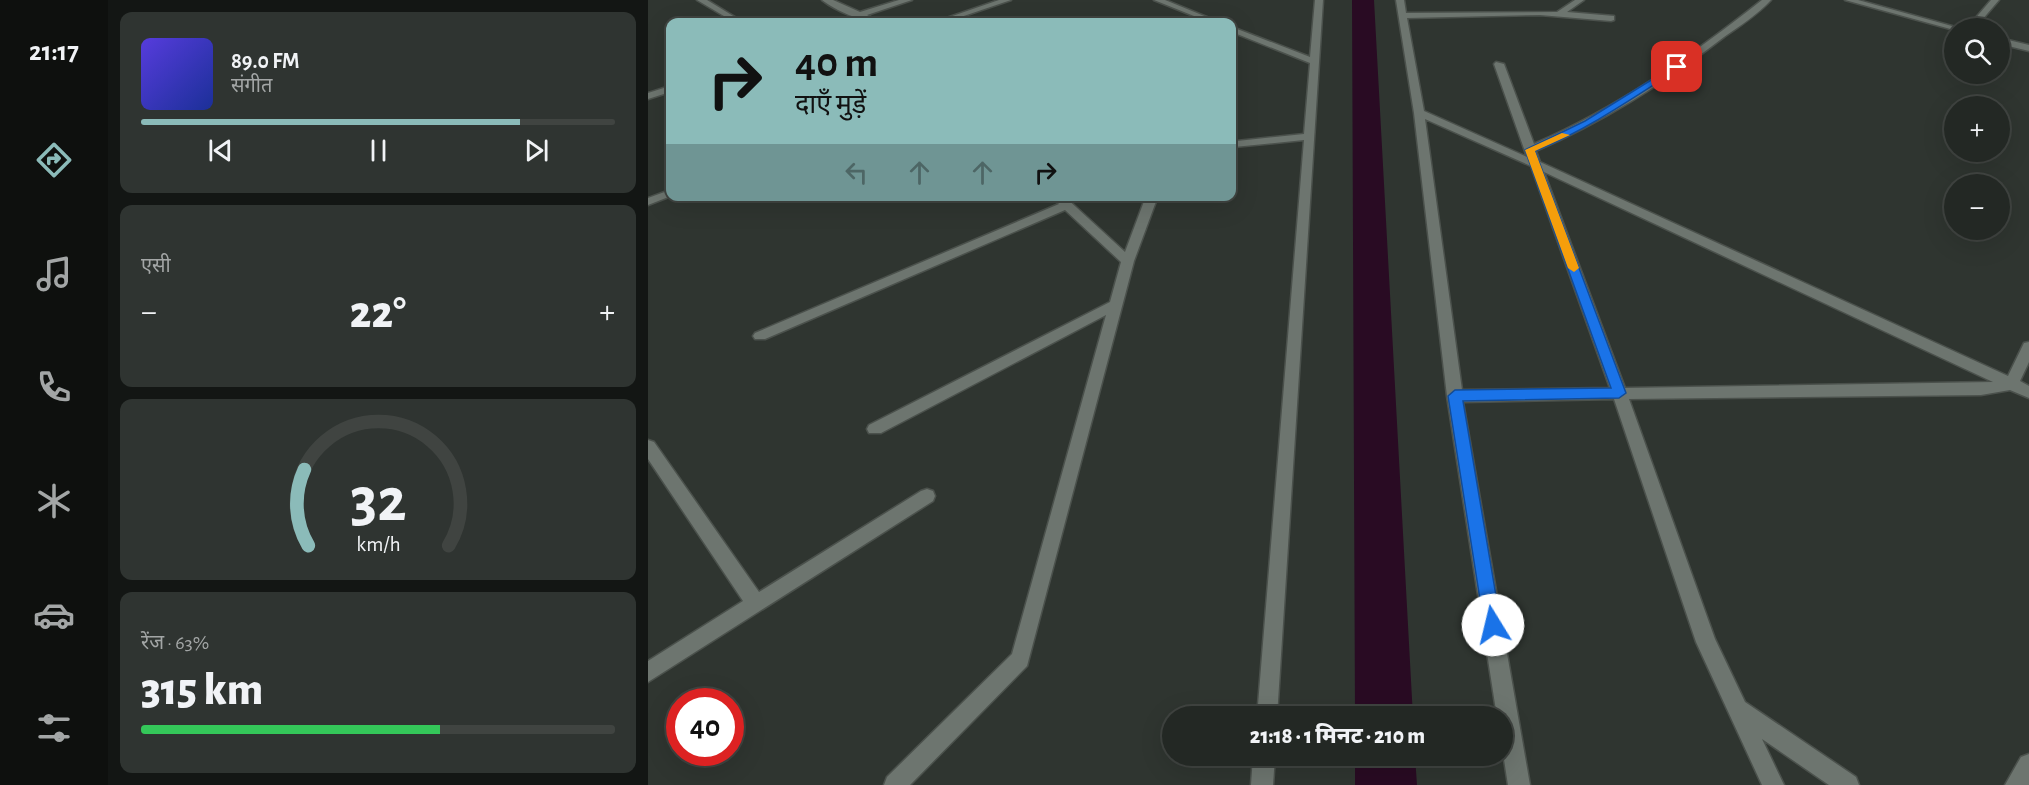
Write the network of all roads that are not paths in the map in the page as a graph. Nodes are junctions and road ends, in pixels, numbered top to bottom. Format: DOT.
graph roads {
  1 [pos="701,0"];
  2 [pos="826,0"];
  3 [pos="908,0"];
  4 [pos="1007,0"];
  5 [pos="1158,0"];
  6 [pos="1319,0"];
  7 [pos="1400,0"];
  8 [pos="1580,0"];
  9 [pos="1767,0"];
  10 [pos="1849,0"];
  11 [pos="1995,0"];
  12 [pos="1559,14"];
  13 [pos="858,15"];
  14 [pos="1403,16"];
  15 [pos="732,18"];
  16 [pos="866,18"];
  17 [pos="951,18"];
  18 [pos="1205,18"];
  19 [pos="1611,18"];
  20 [pos="1980,18"];
  21 [pos="1944,25"];
  22 [pos="1236,31"];
  23 [pos="2010,43"];
  24 [pos="2029,48"];
  25 [pos="1313,61"];
  26 [pos="1498,64"];
  27 [pos="666,90"];
  28 [pos="648,96"];
  29 [pos="1419,113"];
  30 [pos="1307,137"];
  31 [pos="1236,144"];
  32 [pos="1533,157"];
  33 [pos="666,195"];
  34 [pos="1062,201"];
  35 [pos="1150,201"];
  36 [pos="648,202"];
  37 [pos="1128,261"];
  38 [pos="1117,304"];
  39 [pos="760,336"];
  40 [pos="2029,347"];
  41 [pos="2011,384"];
  42 [pos="2029,392"];
  43 [pos="1619,393"];
  44 [pos="1455,396"];
  45 [pos="875,429"];
  46 [pos="648,446"];
  47 [pos="927,496"];
  48 [pos="756,604"];
  49 [pos="648,672"];
  50 [pos="1268,706"];
  51 [pos="1737,710"];
  52 [pos="2029,765"];
  53 [pos="1263,766"];
  54 [pos="895,785"];
  55 [pos="1262,785"];
  56 [pos="1519,785"];
  57 [pos="1773,785"];
  58 [pos="1848,785"];
  59 [pos="2016,785"];
  1 -- 15 [label="street"];
  2 -- 13 [label="street"];
  3 -- 13 [label="street"];
  4 -- 17 [label="street"];
  5 -- 18 [label="street"];
  6 -- 25 [label="street"];
  7 -- 14 [label="street"];
  8 -- 12 [label="street"];
  9 -- 32 [label="street"];
  10 -- 21 [label="street"];
  11 -- 20 [label="street"];
  12 -- 14 [label="street"];
  12 -- 19 [label="street"];
  13 -- 16 [label="street"];
  14 -- 29 [label="street"];
  22 -- 25 [label="street"];
  23 -- 24 [label="street"];
  25 -- 30 [label="street"];
  26 -- 32 [label="street"];
  27 -- 28 [label="street"];
  29 -- 32 [label="street"];
  29 -- 44 [label="street"];
  30 -- 31 [label="street"];
  30 -- 50 [label="street"];
  32 -- 41 [label="street"];
  32 -- 43 [label="street"];
  33 -- 36 [label="street"];
  34 -- 37 [label="street"];
  34 -- 39 [label="street"];
  35 -- 37 [label="street"];
  37 -- 38 [label="street"];
  38 -- 45 [label="street"];
  38 -- 54 [label="street"];
  40 -- 41 [label="street"];
  41 -- 42 [label="street"];
  41 -- 43 [label="street"];
  43 -- 44 [label="street"];
  43 -- 51 [label="street"];
  44 -- 56 [label="street"];
  46 -- 48 [label="street"];
  47 -- 48 [label="street"];
  48 -- 49 [label="street"];
  51 -- 57 [label="street"];
  51 -- 58 [label="street"];
  52 -- 59 [label="street"];
  53 -- 55 [label="street"];
}
